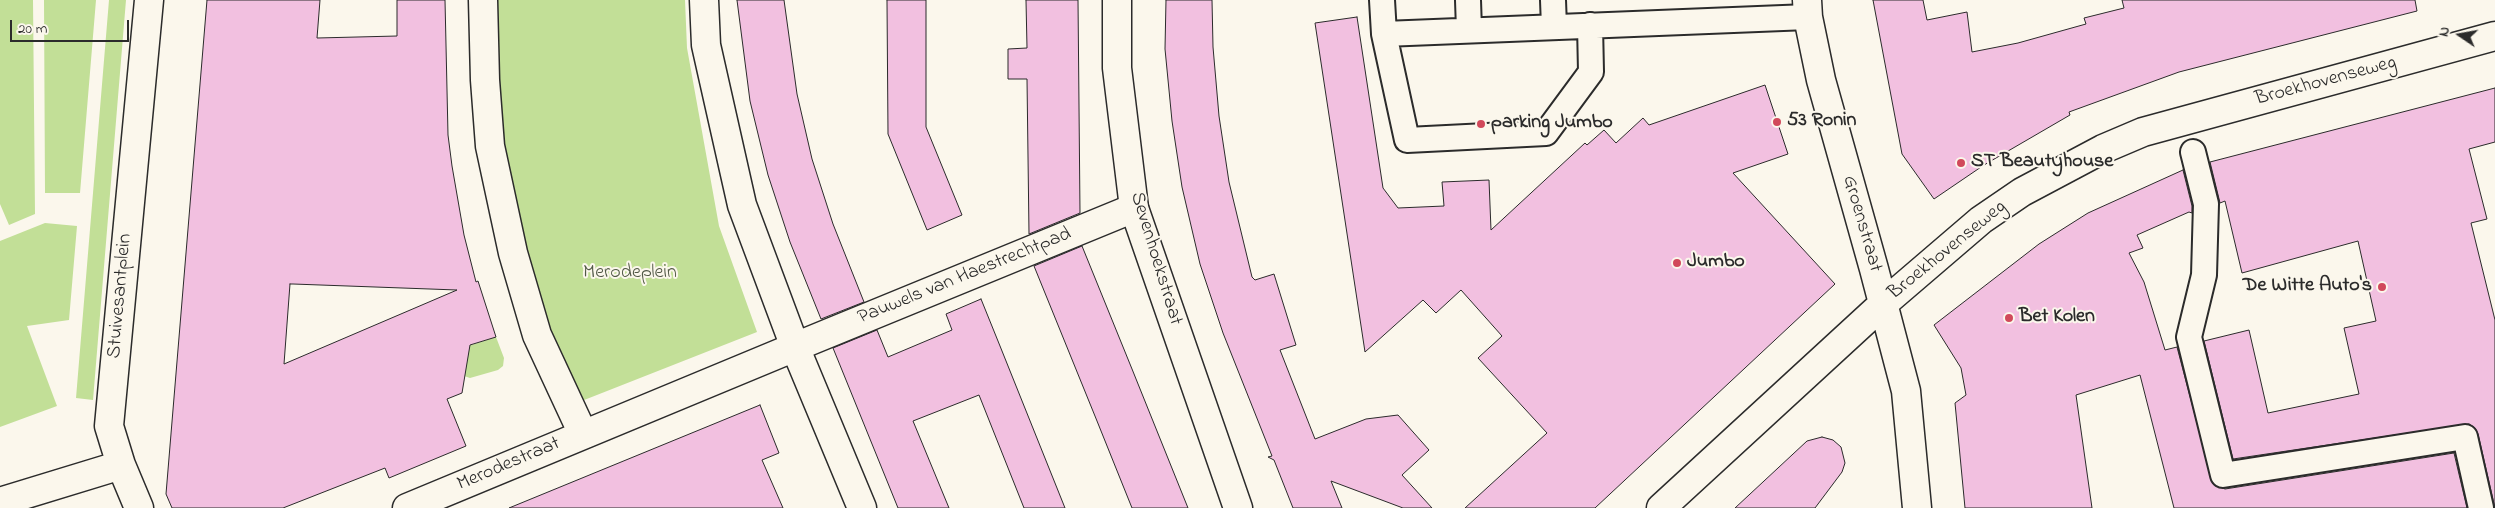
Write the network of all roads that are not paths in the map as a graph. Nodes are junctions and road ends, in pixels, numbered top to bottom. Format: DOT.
graph roads {
  1 [pos="149,0"];
  2 [pos="483,0"];
  3 [pos="704,0"];
  4 [pos="1117,0"];
  5 [pos="1382,0"];
  6 [pos="1468,0"];
  7 [pos="1553,0"];
  8 [pos="1808,8"];
  9 [pos="1590,25"];
  10 [pos="1554,27"];
  11 [pos="1469,30"];
  12 [pos="1384,34"];
  13 [pos="2495,36"];
  14 [pos="2193,152"];
  15 [pos="1134,208"];
  16 [pos="1883,304"];
  17 [pos="795,347"];
  18 [pos="583,434"];
  19 [pos="121,466"];
  20 [pos="0,502"];
  21 [pos="139,508"];
  22 [pos="406,508"];
  23 [pos="862,508"];
  24 [pos="1238,508"];
  25 [pos="1661,508"];
  26 [pos="1917,508"];
  27 [pos="2481,508"];
  1 -- 19 [label="street, Stuivesantplein"];
  2 -- 18 [label="street"];
  3 -- 17 [label="street"];
  4 -- 15 [label="street, Sevenhoekstraat"];
  5 -- 12 [label="lane"];
  6 -- 11 [label="lane"];
  7 -- 10 [label="lane"];
  8 -- 9 [label="lane"];
  8 -- 16 [label="street, Groenstraat"];
  9 -- 10 [label="lane"];
  9 -- 12 [label="lane"];
  10 -- 11 [label="lane"];
  11 -- 12 [label="lane"];
  13 -- 16 [label="street, Broekhovenseweg"];
  14 -- 27 [label="lane"];
  15 -- 17 [label="street, Pauwels van Haestrechtpad"];
  15 -- 24 [label="street, Sevenhoekstraat"];
  16 -- 25 [label="street, Broekhovenseweg"];
  16 -- 26 [label="street, Groenstraat"];
  17 -- 18 [label="street"];
  17 -- 23 [label="street"];
  18 -- 22 [label="street, Merodestraat"];
  19 -- 20 [label="street"];
  19 -- 21 [label="street, Stuivesantplein"];
}
